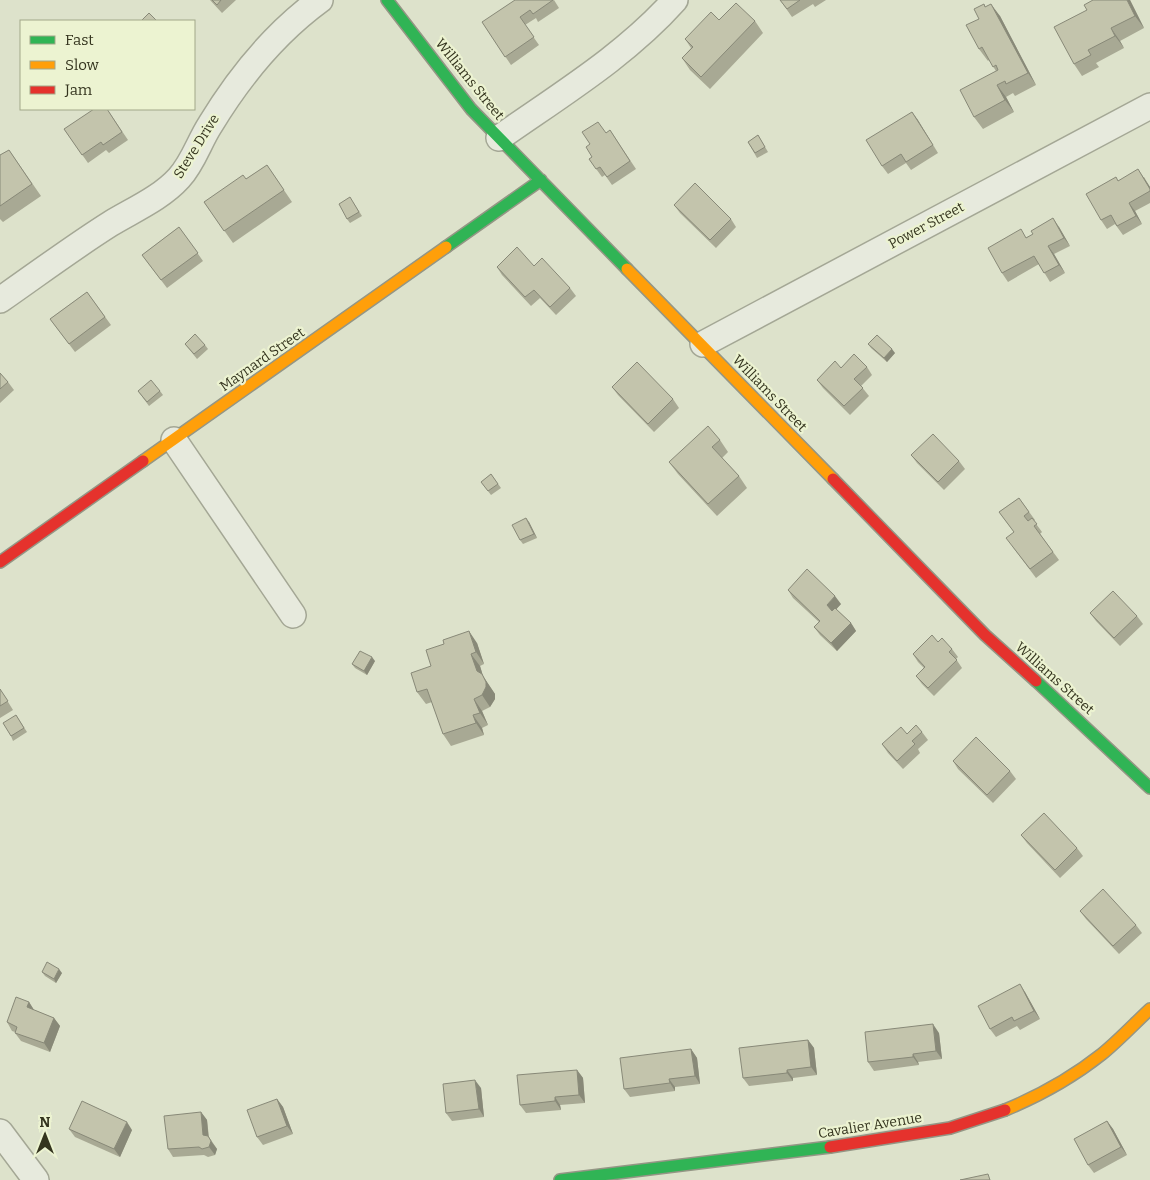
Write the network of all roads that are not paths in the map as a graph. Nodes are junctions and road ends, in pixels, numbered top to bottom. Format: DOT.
graph roads {
  1 [pos="320,0"];
  2 [pos="387,0"];
  3 [pos="675,0"];
  4 [pos="1150,106"];
  5 [pos="499,138"];
  6 [pos="541,180"];
  7 [pos="0,300"];
  8 [pos="703,344"];
  9 [pos="174,440"];
  10 [pos="0,562"];
  11 [pos="293,615"];
  12 [pos="1150,788"];
  13 [pos="1150,1009"];
  14 [pos="0,1132"];
  15 [pos="36,1180"];
  16 [pos="560,1180"];
  1 -- 7 [label="street, Steve Drive"];
  2 -- 5 [label="street, Williams Street"];
  3 -- 5 [label="street"];
  4 -- 8 [label="street, Power Street"];
  5 -- 6 [label="street, Williams Street"];
  6 -- 8 [label="street, Williams Street"];
  6 -- 9 [label="street, Maynard Street"];
  8 -- 12 [label="street, Williams Street"];
  9 -- 10 [label="street, Maynard Street"];
  9 -- 11 [label="street"];
  13 -- 16 [label="street, Cavalier Avenue"];
  14 -- 15 [label="street"];
}
